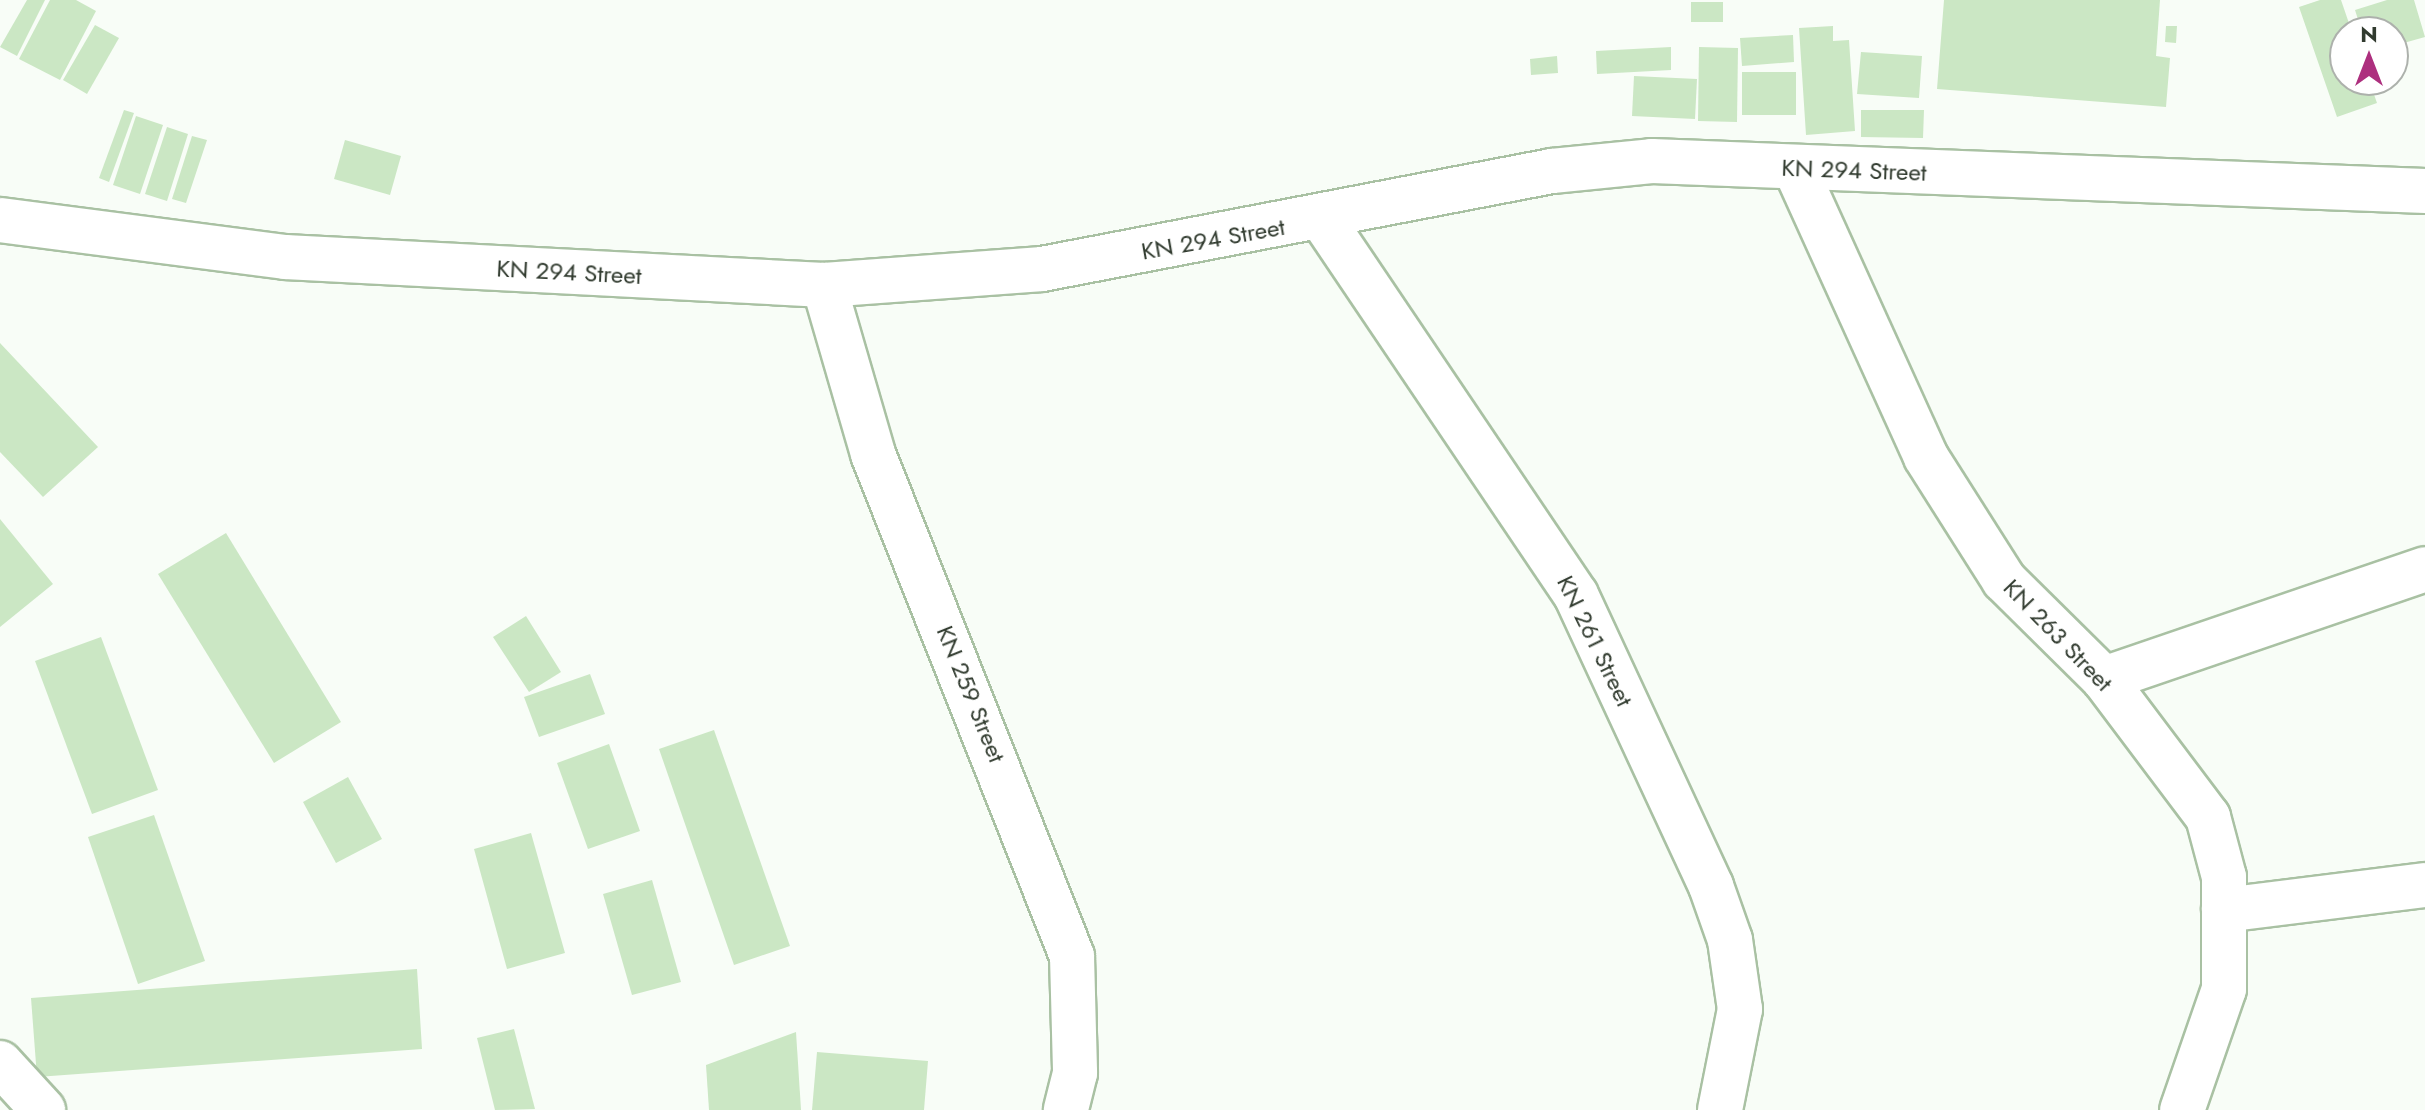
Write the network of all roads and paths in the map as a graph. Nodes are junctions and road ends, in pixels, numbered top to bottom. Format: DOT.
graph roads {
  1 [pos="1795,168"];
  2 [pos="2425,191"];
  3 [pos="0,220"];
  4 [pos="1323,220"];
  5 [pos="824,285"];
  6 [pos="2425,569"];
  7 [pos="2104,679"];
  8 [pos="2425,885"];
  9 [pos="2224,910"];
  10 [pos="0,1063"];
  11 [pos="43,1110"];
  12 [pos="1066,1110"];
  13 [pos="1720,1110"];
  14 [pos="2182,1110"];
  1 -- 2 [label="street, KN 294 Street"];
  1 -- 4 [label="street, KN 294 Street"];
  1 -- 7 [label="street, KN 263 Street"];
  3 -- 5 [label="street, KN 294 Street"];
  4 -- 5 [label="street, KN 294 Street"];
  4 -- 13 [label="street, KN 261 Street"];
  5 -- 12 [label="street, KN 259 Street"];
  6 -- 7 [label="street"];
  7 -- 9 [label="street, KN 263 Street"];
  8 -- 9 [label="street"];
  9 -- 14 [label="street, KN 263 Street"];
  10 -- 11 [label="street"];
}
